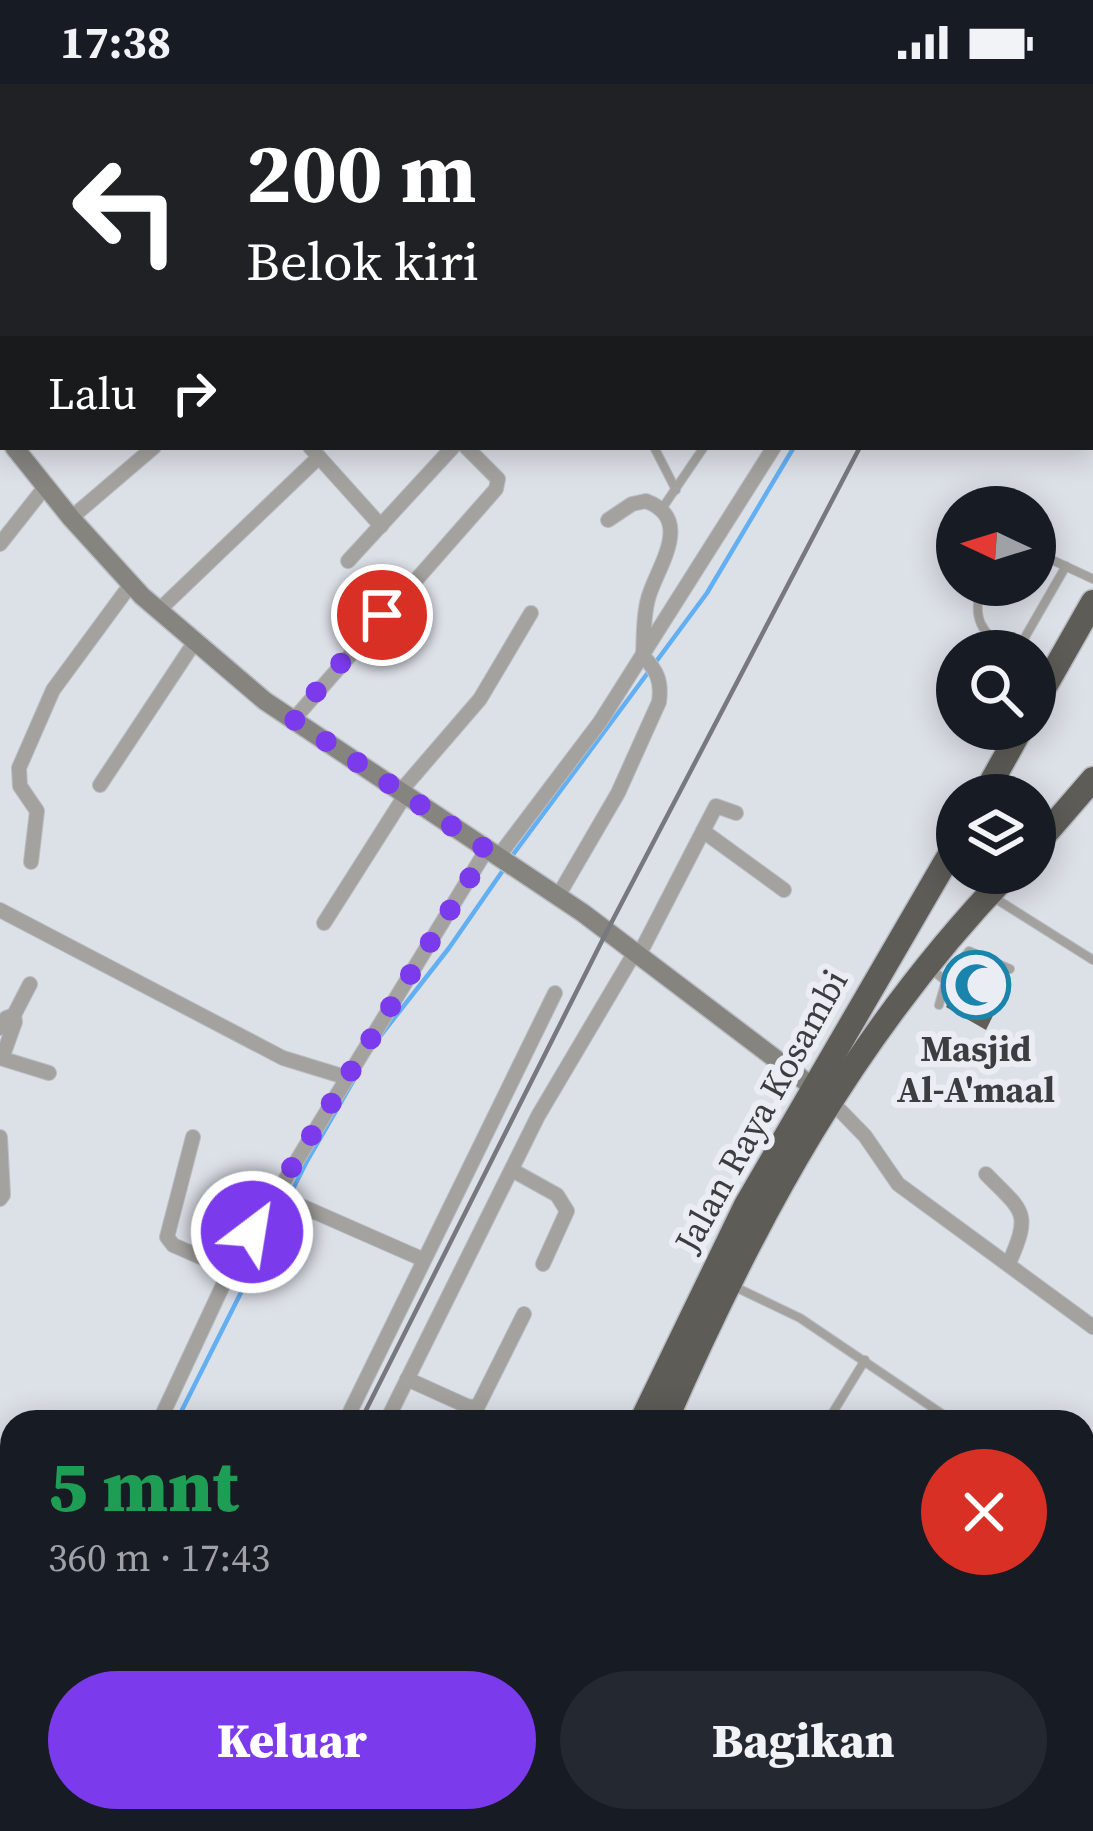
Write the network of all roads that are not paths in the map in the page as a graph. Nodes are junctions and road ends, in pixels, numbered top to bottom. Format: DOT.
graph roads {
  1 [pos="16,450"];
  2 [pos="150,450"];
  3 [pos="450,450"];
  4 [pos="469,450"];
  5 [pos="656,450"];
  6 [pos="702,450"];
  7 [pos="772,450"];
  8 [pos="315,452"];
  9 [pos="45,487"];
  10 [pos="676,490"];
  11 [pos="661,510"];
  12 [pos="71,518"];
  13 [pos="608,520"];
  14 [pos="381,526"];
  15 [pos="0,544"];
  16 [pos="348,561"];
  17 [pos="1056,561"];
  18 [pos="1066,566"];
  19 [pos="662,570"];
  20 [pos="1093,579"];
  21 [pos="131,584"];
  22 [pos="683,593"];
  23 [pos="1093,602"];
  24 [pos="158,611"];
  25 [pos="531,613"];
  26 [pos="1026,630"];
  27 [pos="1093,636"];
  28 [pos="194,643"];
  29 [pos="1056,658"];
  30 [pos="1056,663"];
  31 [pos="649,664"];
  32 [pos="293,719"];
  33 [pos="1093,778"];
  34 [pos="100,785"];
  35 [pos="402,795"];
  36 [pos="736,812"];
  37 [pos="1056,821"];
  38 [pos="703,831"];
  39 [pos="497,856"];
  40 [pos="31,862"];
  41 [pos="936,881"];
  42 [pos="784,890"];
  43 [pos="989,895"];
  44 [pos="558,896"];
  45 [pos="0,910"];
  46 [pos="324,923"];
  47 [pos="637,953"];
  48 [pos="1093,960"];
  49 [pos="1010,969"];
  50 [pos="936,973"];
  51 [pos="30,984"];
  52 [pos="555,993"];
  53 [pos="938,1005"];
  54 [pos="14,1015"];
  55 [pos="0,1028"];
  56 [pos="1,1058"];
  57 [pos="50,1073"];
  58 [pos="345,1077"];
  59 [pos="822,1094"];
  60 [pos="194,1137"];
  61 [pos="0,1138"];
  62 [pos="512,1169"];
  63 [pos="986,1174"];
  64 [pos="278,1196"];
  65 [pos="0,1199"];
  66 [pos="422,1259"];
  67 [pos="1010,1263"];
  68 [pos="543,1264"];
  69 [pos="230,1270"];
  70 [pos="728,1283"];
  71 [pos="524,1314"];
  72 [pos="1093,1327"];
  73 [pos="865,1360"];
  74 [pos="406,1379"];
  75 [pos="165,1410"];
  76 [pos="351,1410"];
  77 [pos="392,1410"];
  78 [pos="647,1410"];
  79 [pos="670,1410"];
  80 [pos="834,1410"];
  81 [pos="937,1410"];
  1 -- 9 [label="street"];
  2 -- 12 [label="street"];
  3 -- 14 [label="street"];
  4 -- 32 [label="street"];
  5 -- 10 [label="lane"];
  6 -- 10 [label="lane"];
  7 -- 22 [label="street"];
  8 -- 14 [label="street"];
  8 -- 24 [label="street"];
  9 -- 12 [label="street"];
  9 -- 15 [label="street"];
  10 -- 11 [label="lane"];
  11 -- 13 [label="street"];
  11 -- 19 [label="street"];
  12 -- 21 [label="street"];
  14 -- 16 [label="street"];
  17 -- 18 [label="lane"];
  18 -- 20 [label="lane"];
  18 -- 26 [label="lane"];
  19 -- 22 [label="street"];
  19 -- 31 [label="street"];
  21 -- 24 [label="street"];
  21 -- 40 [label="street"];
  22 -- 31 [label="street"];
  23 -- 29 [label="highway"];
  24 -- 28 [label="street"];
  25 -- 35 [label="street"];
  27 -- 30 [label="highway"];
  28 -- 32 [label="street"];
  28 -- 34 [label="street"];
  31 -- 39 [label="street"];
  31 -- 44 [label="street"];
  32 -- 35 [label="street"];
  33 -- 37 [label="highway"];
  35 -- 39 [label="street"];
  35 -- 46 [label="street"];
  36 -- 38 [label="street"];
  38 -- 42 [label="street"];
  38 -- 47 [label="street"];
  39 -- 44 [label="street"];
  39 -- 58 [label="street"];
  41 -- 59 [label="highway, Jalan Raya Kosambi"];
  43 -- 48 [label="lane"];
  43 -- 50 [label="highway, Jalan Raya Kosambi"];
  44 -- 47 [label="street"];
  45 -- 58 [label="street"];
  47 -- 59 [label="street"];
  47 -- 62 [label="street"];
  49 -- 50 [label="lane"];
  50 -- 53 [label="lane"];
  50 -- 59 [label="highway, Jalan Raya Kosambi"];
  51 -- 54 [label="street"];
  52 -- 66 [label="street"];
  54 -- 55 [label="street"];
  54 -- 56 [label="street"];
  56 -- 57 [label="street"];
  58 -- 64 [label="street"];
  59 -- 67 [label="street"];
  59 -- 70 [label="highway, Jalan Raya Kosambi"];
  59 -- 78 [label="highway, Jalan Raya Kosambi"];
  60 -- 69 [label="street"];
  61 -- 65 [label="street"];
  62 -- 68 [label="street"];
  62 -- 74 [label="street"];
  63 -- 67 [label="street"];
  64 -- 66 [label="street"];
  64 -- 69 [label="street"];
  66 -- 76 [label="street"];
  67 -- 72 [label="street"];
  69 -- 75 [label="street"];
  70 -- 73 [label="lane"];
  70 -- 79 [label="highway, Jalan Raya Kosambi"];
  71 -- 74 [label="street"];
  73 -- 80 [label="lane"];
  73 -- 81 [label="lane"];
  74 -- 77 [label="street"];
}
